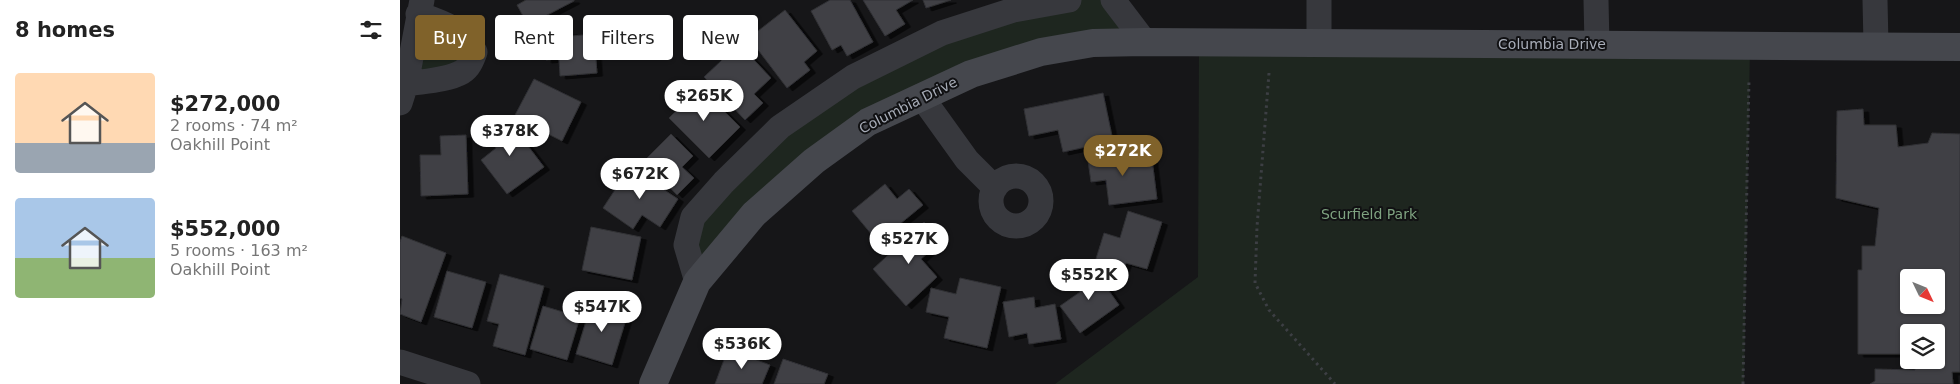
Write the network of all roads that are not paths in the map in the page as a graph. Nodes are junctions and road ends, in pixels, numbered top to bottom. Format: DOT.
graph roads {
  1 [pos="1069,0"];
  2 [pos="1113,0"];
  3 [pos="1319,0"];
  4 [pos="1596,0"];
  5 [pos="1875,0"];
  6 [pos="420,7"];
  7 [pos="1145,42"];
  8 [pos="1319,43"];
  9 [pos="1597,45"];
  10 [pos="1876,45"];
  11 [pos="1960,47"];
  12 [pos="403,93"];
  13 [pos="921,96"];
  14 [pos="995,188"];
  15 [pos="697,282"];
  16 [pos="400,362"];
  17 [pos="468,384"];
  18 [pos="653,384"];
  1 -- 15 [label="street"];
  2 -- 7 [label="street"];
  3 -- 8 [label="street"];
  4 -- 9 [label="street"];
  5 -- 10 [label="street"];
  6 -- 12 [label="street"];
  6 -- 12 [label="street"];
  7 -- 8 [label="street, Columbia Drive"];
  7 -- 13 [label="street, Columbia Drive"];
  8 -- 9 [label="street, Columbia Drive"];
  9 -- 10 [label="street, Columbia Drive"];
  10 -- 11 [label="street, Columbia Drive"];
  13 -- 14 [label="street"];
  13 -- 15 [label="street, Columbia Drive"];
  15 -- 18 [label="street, Columbia Drive"];
  16 -- 17 [label="street"];
}
